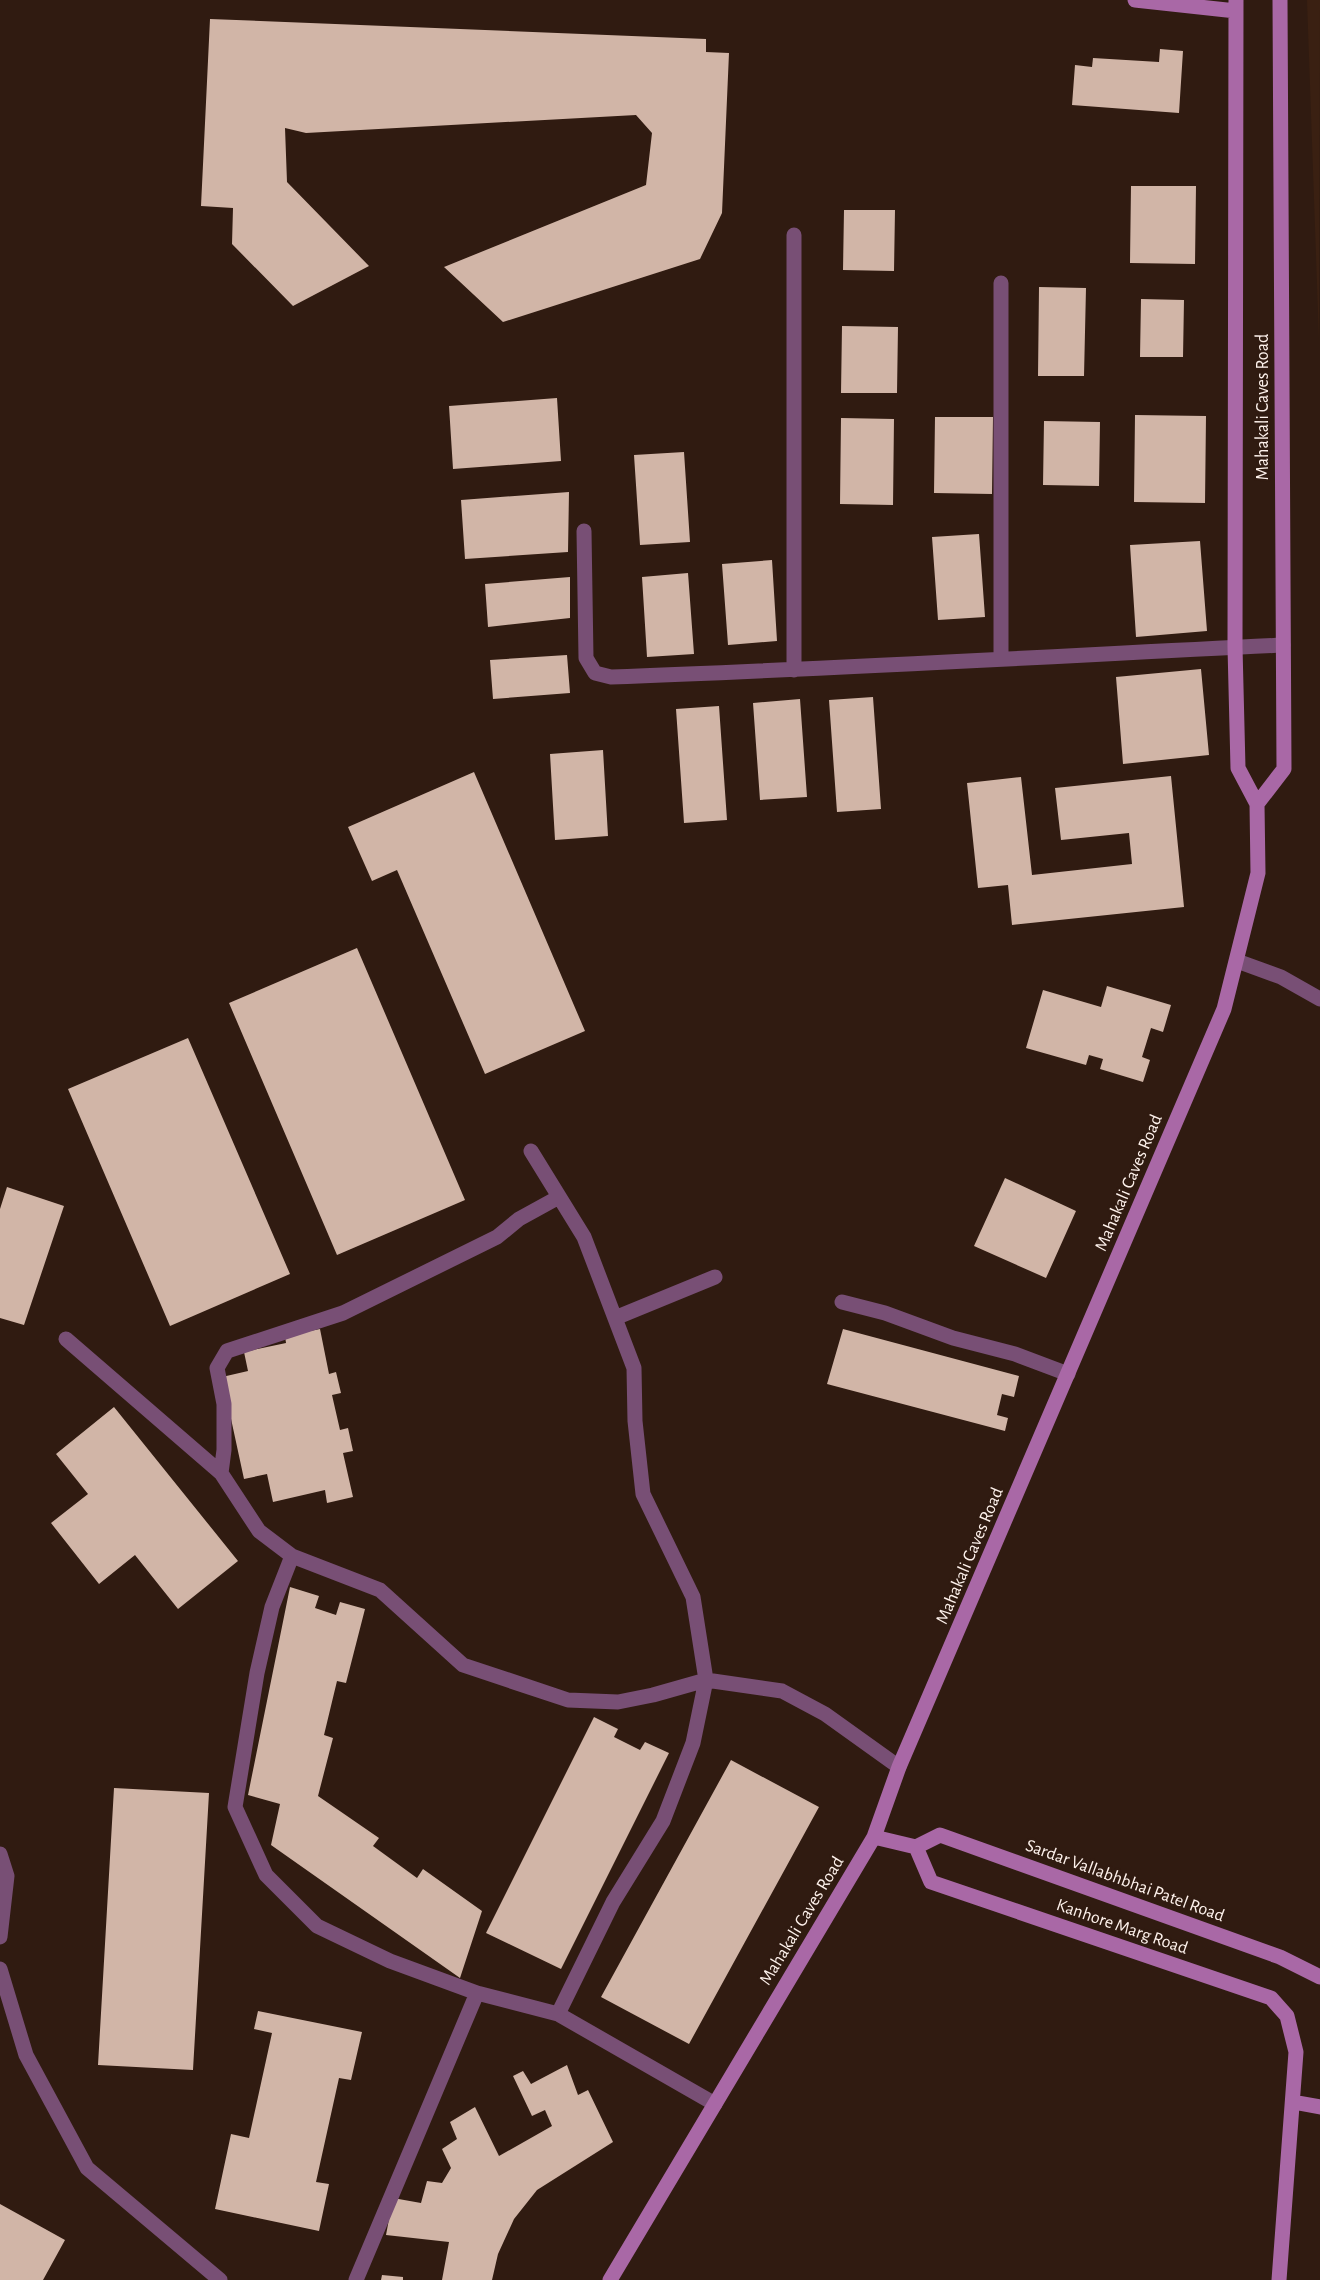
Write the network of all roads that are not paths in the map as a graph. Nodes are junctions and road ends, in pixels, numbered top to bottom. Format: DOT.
graph roads {
  1 [pos="1135,0"];
  2 [pos="1280,0"];
  3 [pos="1236,5"];
  4 [pos="794,235"];
  5 [pos="1001,283"];
  6 [pos="584,531"];
  7 [pos="1283,645"];
  8 [pos="1235,647"];
  9 [pos="1001,658"];
  10 [pos="794,670"];
  11 [pos="1257,804"];
  12 [pos="1237,961"];
  13 [pos="1320,999"];
  14 [pos="531,1151"];
  15 [pos="559,1197"];
  16 [pos="715,1276"];
  17 [pos="842,1302"];
  18 [pos="615,1318"];
  19 [pos="66,1340"];
  20 [pos="1068,1374"];
  21 [pos="221,1473"];
  22 [pos="292,1556"];
  23 [pos="706,1680"];
  24 [pos="899,1767"];
  25 [pos="874,1836"];
  26 [pos="916,1847"];
  27 [pos="0,1854"];
  28 [pos="0,1937"];
  29 [pos="0,1969"];
  30 [pos="1320,1978"];
  31 [pos="477,1993"];
  32 [pos="558,2014"];
  33 [pos="1293,2102"];
  34 [pos="715,2104"];
  35 [pos="1320,2107"];
  36 [pos="220,2280"];
  37 [pos="356,2280"];
  38 [pos="610,2280"];
  39 [pos="1279,2280"];
  1 -- 3 [label="main road"];
  2 -- 7 [label="main road, Mahakali Caves Road"];
  3 -- 8 [label="main road, Mahakali Caves Road"];
  4 -- 10 [label="street"];
  5 -- 9 [label="street"];
  6 -- 10 [label="street"];
  7 -- 8 [label="street"];
  7 -- 11 [label="main road, Mahakali Caves Road"];
  8 -- 9 [label="street"];
  8 -- 11 [label="main road, Mahakali Caves Road"];
  9 -- 10 [label="street"];
  11 -- 12 [label="main road, Mahakali Caves Road"];
  12 -- 13 [label="street"];
  12 -- 20 [label="main road, Mahakali Caves Road"];
  14 -- 15 [label="street"];
  15 -- 18 [label="street"];
  15 -- 21 [label="street"];
  16 -- 18 [label="street"];
  17 -- 20 [label="street"];
  18 -- 23 [label="street"];
  19 -- 21 [label="street"];
  20 -- 24 [label="main road, Mahakali Caves Road"];
  21 -- 22 [label="street"];
  22 -- 23 [label="street"];
  22 -- 31 [label="street"];
  23 -- 24 [label="street"];
  23 -- 32 [label="street"];
  24 -- 25 [label="main road, Mahakali Caves Road"];
  25 -- 26 [label="main road"];
  25 -- 34 [label="main road, Mahakali Caves Road"];
  26 -- 30 [label="main road, Sardar Vallabhbhai Patel Road"];
  26 -- 33 [label="main road, Kanhore Marg Road"];
  27 -- 28 [label="street"];
  29 -- 36 [label="street"];
  31 -- 32 [label="street"];
  31 -- 37 [label="street"];
  32 -- 34 [label="street"];
  33 -- 35 [label="main road"];
  33 -- 39 [label="main road"];
  34 -- 38 [label="main road, Mahakali Caves Road"];
}
